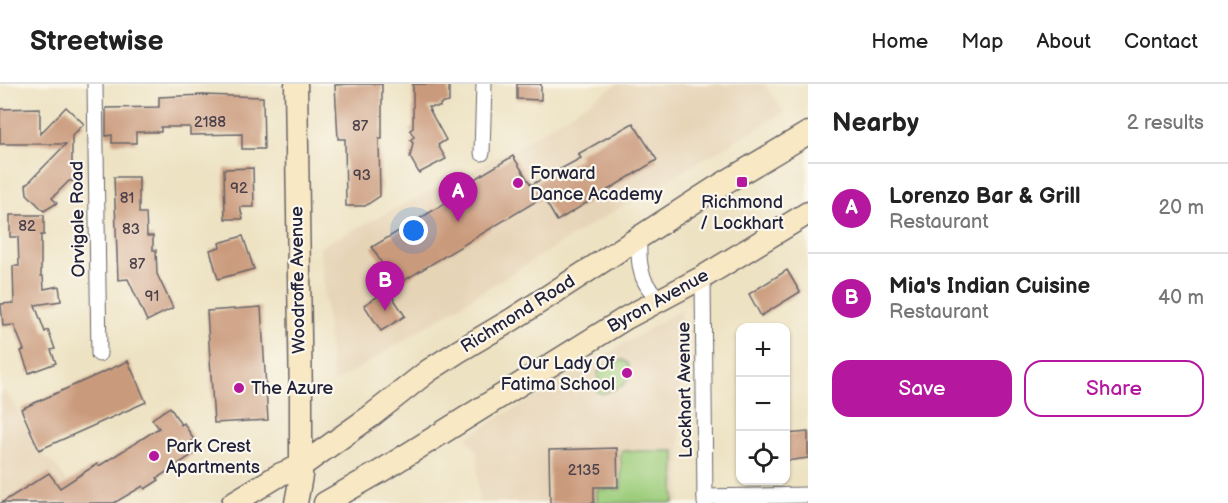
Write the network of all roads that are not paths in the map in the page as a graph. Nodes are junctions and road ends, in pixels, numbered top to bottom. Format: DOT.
graph roads {
  1 [pos="95,84"];
  2 [pos="296,84"];
  3 [pos="484,84"];
  4 [pos="808,133"];
  5 [pos="482,153"];
  6 [pos="808,213"];
  7 [pos="639,237"];
  8 [pos="703,276"];
  9 [pos="662,299"];
  10 [pos="99,354"];
  11 [pos="301,471"];
  12 [pos="808,495"];
  13 [pos="705,500"];
  14 [pos="233,503"];
  15 [pos="296,503"];
  16 [pos="309,503"];
  17 [pos="325,503"];
  1 -- 10 [label="street, Orvigale Road"];
  2 -- 11 [label="main road, Woodroffe Avenue"];
  3 -- 5 [label="street"];
  4 -- 7 [label="main road, Richmond Road"];
  6 -- 8 [label="main road, Byron Avenue"];
  7 -- 9 [label="street"];
  7 -- 11 [label="main road, Richmond Road"];
  8 -- 9 [label="main road, Byron Avenue"];
  8 -- 13 [label="street, Lockhart Avenue"];
  9 -- 17 [label="main road, Byron Avenue"];
  11 -- 14 [label="main road, Richmond Road"];
  11 -- 15 [label="main road, Woodroffe Avenue"];
  11 -- 16 [label="main road, Woodroffe Avenue"];
  12 -- 13 [label="street"];
}
